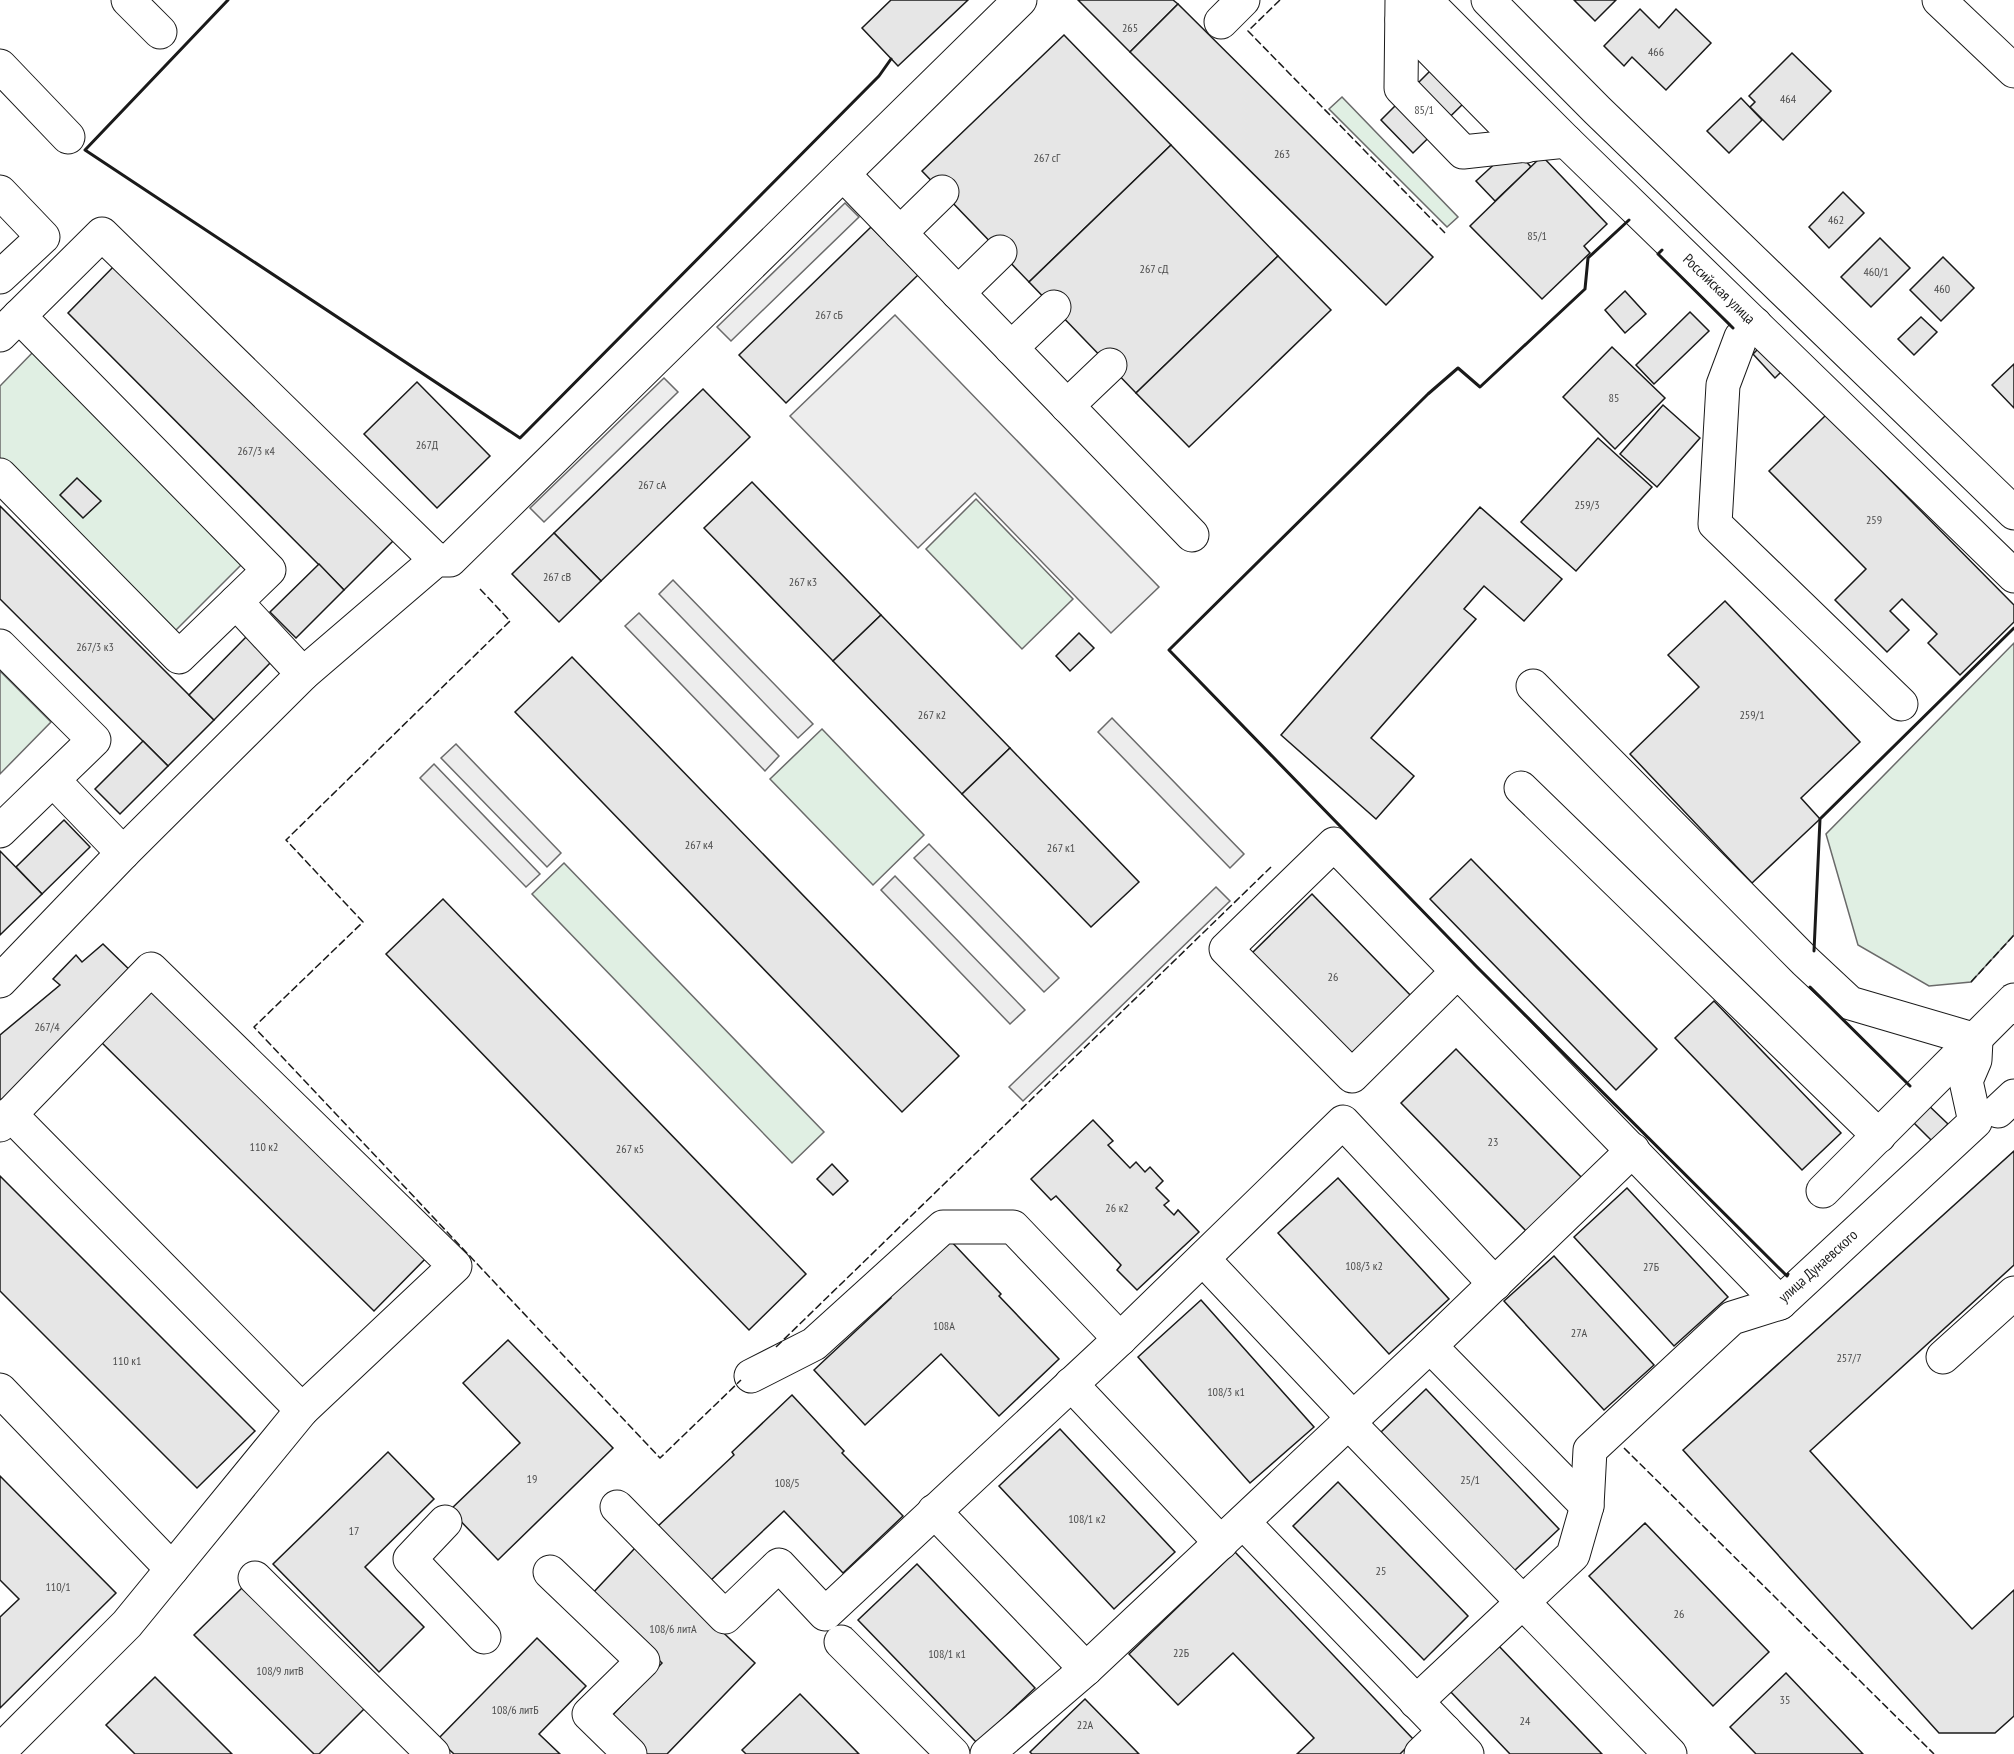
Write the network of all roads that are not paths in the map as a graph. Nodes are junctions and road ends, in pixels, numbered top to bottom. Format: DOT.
graph roads {
  1 [pos="128,0"];
  2 [pos="1020,0"];
  3 [pos="1488,0"];
  4 [pos="1939,0"];
  5 [pos="1410,7"];
  6 [pos="160,32"];
  7 [pos="0,66"];
  8 [pos="2014,71"];
  9 [pos="68,136"];
  10 [pos="1566,141"];
  11 [pos="1526,146"];
  12 [pos="843,174"];
  13 [pos="0,192"];
  14 [pos="942,192"];
  15 [pos="900,233"];
  16 [pos="1000,252"];
  17 [pos="0,277"];
  18 [pos="958,293"];
  19 [pos="1054,307"];
  20 [pos="1755,324"];
  21 [pos="10,325"];
  22 [pos="1011,348"];
  23 [pos="1110,365"];
  24 [pos="1067,406"];
  25 [pos="0,475"];
  26 [pos="2014,513"];
  27 [pos="1192,535"];
  28 [pos="436,560"];
  29 [pos="2014,576"];
  30 [pos="236,602"];
  31 [pos="0,646"];
  32 [pos="303,674"];
  33 [pos="1533,686"];
  34 [pos="1901,704"];
  35 [pos="52,780"];
  36 [pos="1521,788"];
  37 [pos="0,831"];
  38 [pos="123,854"];
  39 [pos="1458,971"];
  40 [pos="0,981"];
  41 [pos="2014,1000"];
  42 [pos="1976,1040"];
  43 [pos="5,1120"];
  44 [pos="1879,1136"];
  45 [pos="1633,1150"];
  46 [pos="1823,1191"];
  47 [pos="1203,1259"];
  48 [pos="1495,1284"];
  49 [pos="2014,1293"];
  50 [pos="1779,1303"];
  51 [pos="1120,1339"];
  52 [pos="1430,1346"];
  53 [pos="1943,1358"];
  54 [pos="751,1376"];
  55 [pos="1071,1384"];
  56 [pos="0,1390"];
  57 [pos="302,1410"];
  58 [pos="1350,1420"];
  59 [pos="1587,1506"];
  60 [pos="617,1507"];
  61 [pos="934,1511"];
  62 [pos="445,1522"];
  63 [pos="1232,1532"];
  64 [pos="171,1569"];
  65 [pos="550,1572"];
  66 [pos="255,1578"];
  67 [pos="1522,1603"];
  68 [pos="484,1637"];
  69 [pos="841,1642"];
  70 [pos="1086,1669"];
  71 [pos="1416,1702"];
  72 [pos="1456,1743"];
  73 [pos="1,1748"];
  74 [pos="433,1754"];
  75 [pos="630,1754"];
  76 [pos="952,1754"];
  77 [pos="987,1754"];
  78 [pos="1420,1754"];
  79 [pos="1670,1754"];
  1 -- 6 [label="main road"];
  2 -- 12 [label="main road"];
  3 -- 26 [label="main road"];
  4 -- 8 [label="main road"];
  5 -- 10 [label="main road, Российская улица"];
  5 -- 11 [label="main road"];
  5 -- 11 [label="main road"];
  7 -- 9 [label="main road"];
  10 -- 11 [label="main road"];
  10 -- 20 [label="main road, Российская улица"];
  12 -- 15 [label="main road"];
  12 -- 28 [label="main road"];
  13 -- 17 [label="main road"];
  14 -- 15 [label="main road"];
  15 -- 18 [label="main road"];
  16 -- 18 [label="main road"];
  18 -- 22 [label="main road"];
  19 -- 22 [label="main road"];
  20 -- 29 [label="main road, Российская улица"];
  20 -- 34 [label="main road"];
  21 -- 28 [label="main road"];
  21 -- 30 [label="main road"];
  22 -- 24 [label="main road"];
  23 -- 24 [label="main road"];
  24 -- 27 [label="main road"];
  25 -- 30 [label="main road"];
  28 -- 32 [label="main road"];
  30 -- 32 [label="main road"];
  31 -- 35 [label="main road"];
  32 -- 38 [label="main road"];
  33 -- 42 [label="main road"];
  35 -- 37 [label="main road"];
  35 -- 38 [label="main road"];
  36 -- 44 [label="main road"];
  38 -- 40 [label="main road"];
  39 -- 39 [label="main road"];
  39 -- 45 [label="main road"];
  41 -- 42 [label="main road"];
  42 -- 44 [label="main road"];
  42 -- 50 [label="main road, улица Дунаевского"];
  43 -- 57 [label="main road"];
  43 -- 57 [label="main road"];
  44 -- 46 [label="main road"];
  45 -- 48 [label="main road"];
  45 -- 50 [label="main road"];
  47 -- 48 [label="main road"];
  47 -- 51 [label="main road"];
  47 -- 58 [label="main road"];
  48 -- 52 [label="main road"];
  49 -- 53 [label="main road"];
  50 -- 59 [label="main road, улица Дунаевского"];
  51 -- 54 [label="main road"];
  51 -- 55 [label="main road"];
  52 -- 58 [label="main road"];
  52 -- 59 [label="main road"];
  55 -- 61 [label="main road"];
  55 -- 63 [label="main road"];
  56 -- 64 [label="main road"];
  57 -- 64 [label="main road"];
  58 -- 63 [label="main road"];
  58 -- 67 [label="main road"];
  59 -- 67 [label="main road, улица Дунаевского"];
  60 -- 61 [label="main road"];
  61 -- 70 [label="main road"];
  62 -- 68 [label="main road"];
  63 -- 70 [label="main road"];
  63 -- 71 [label="main road"];
  64 -- 73 [label="main road"];
  65 -- 75 [label="main road"];
  66 -- 74 [label="main road"];
  67 -- 71 [label="main road, улица Дунаевского"];
  67 -- 79 [label="main road"];
  69 -- 76 [label="main road"];
  70 -- 77 [label="main road"];
  71 -- 72 [label="main road"];
  72 -- 78 [label="main road"];
}
